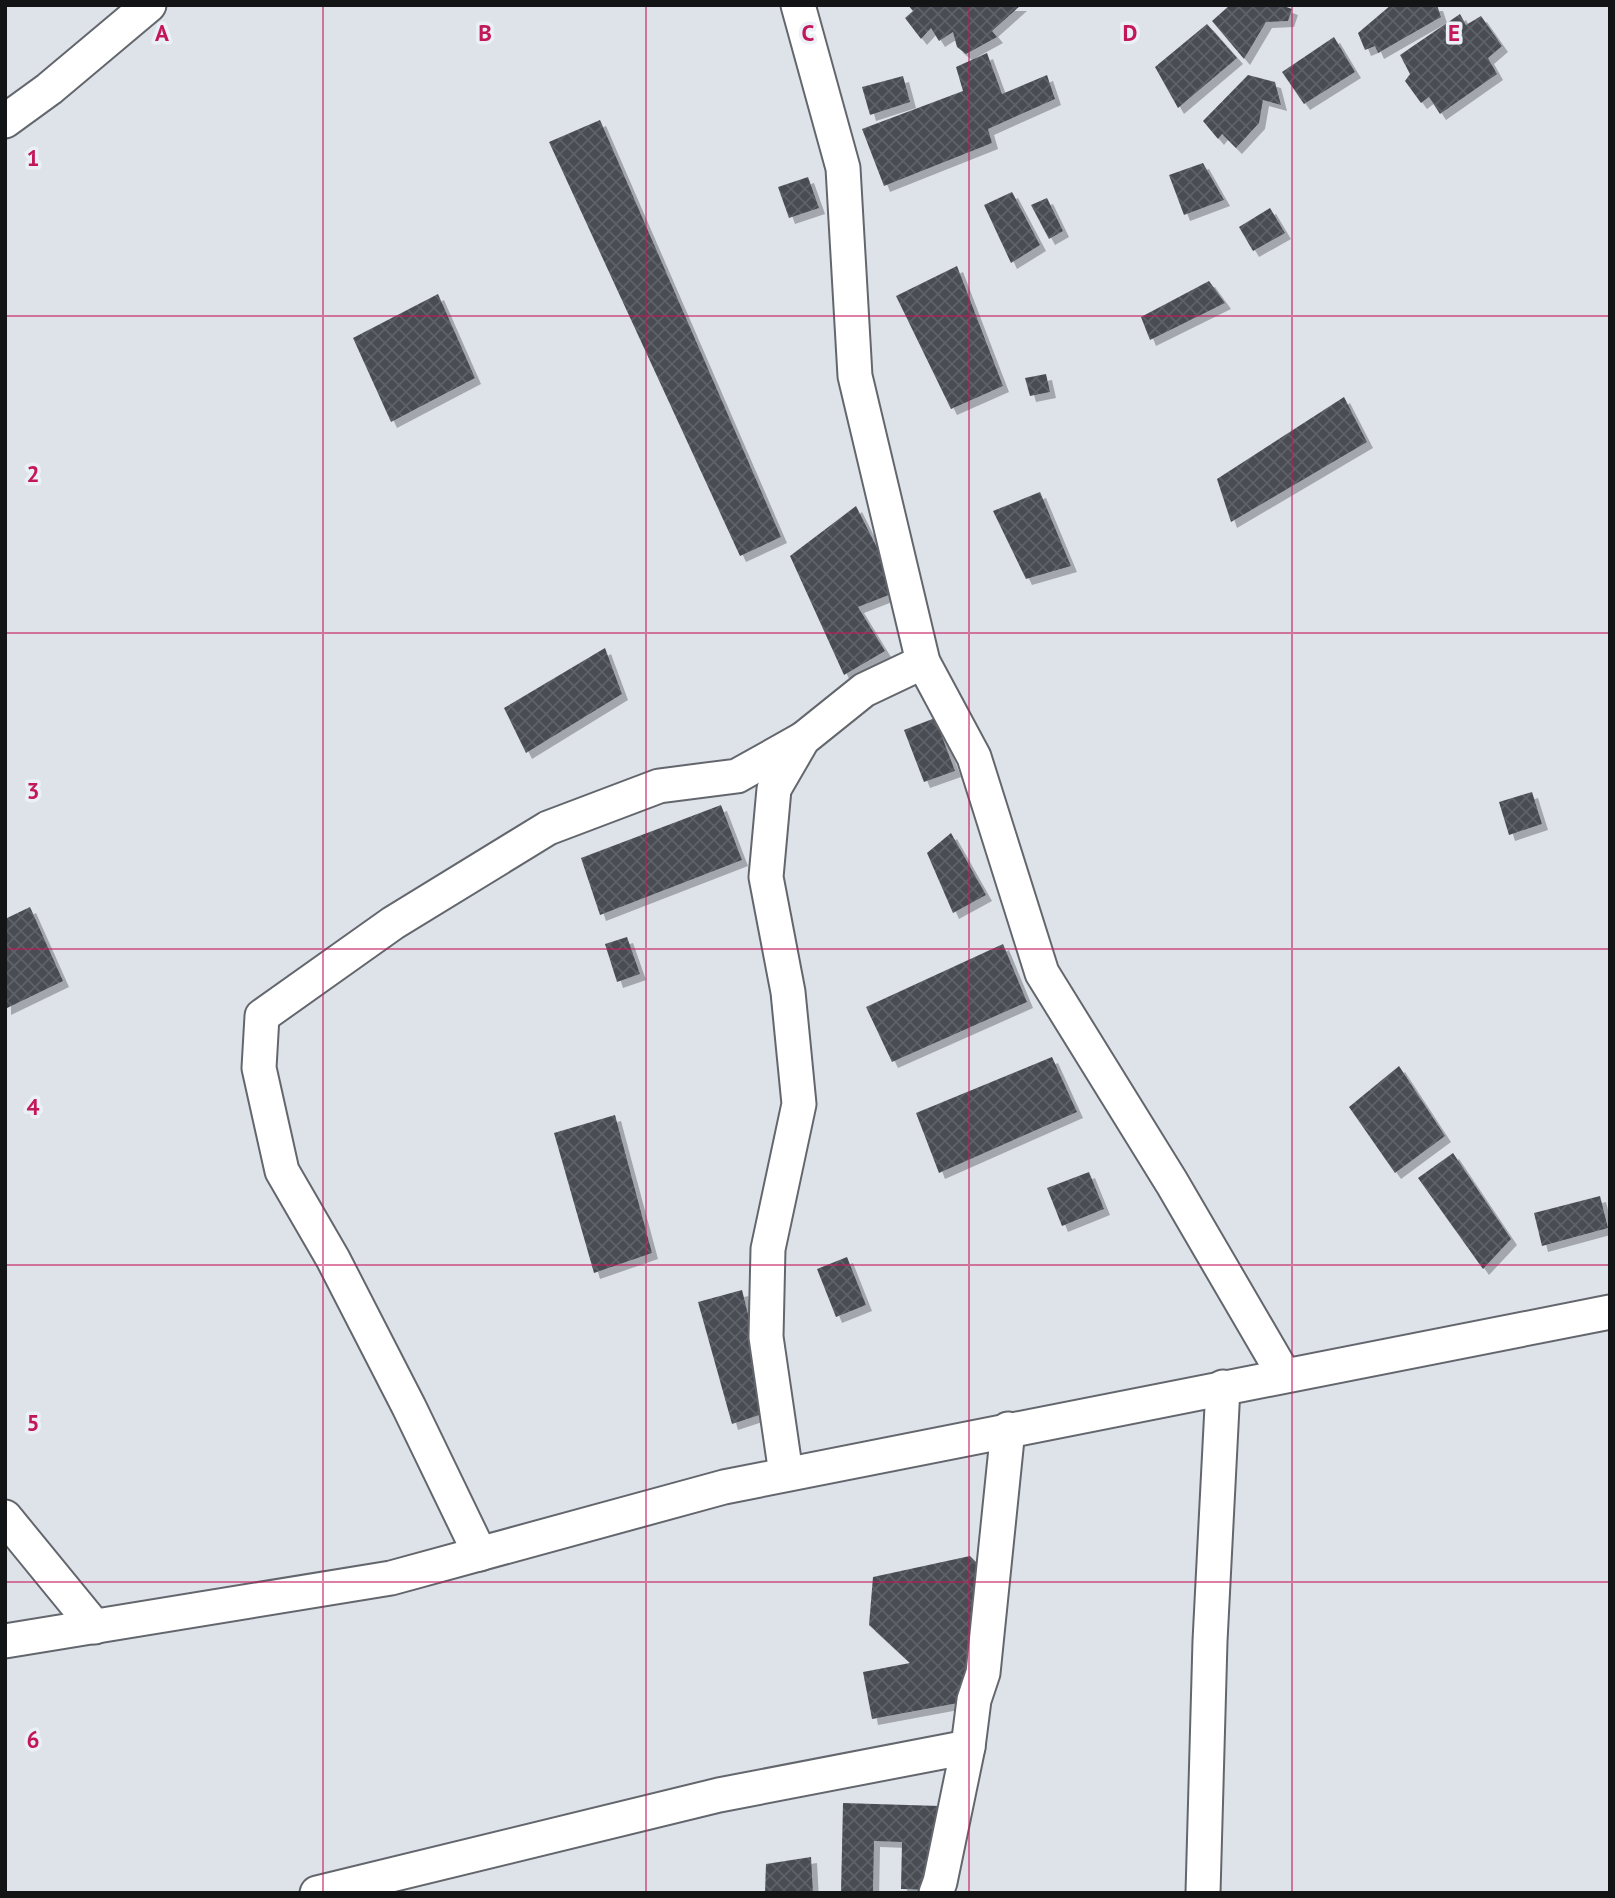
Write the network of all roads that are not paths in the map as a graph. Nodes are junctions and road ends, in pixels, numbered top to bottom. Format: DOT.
graph roads {
  1 [pos="149,5"];
  2 [pos="798,5"];
  3 [pos="5,121"];
  4 [pos="923,662"];
  5 [pos="803,739"];
  6 [pos="1610,1312"];
  7 [pos="1284,1375"];
  8 [pos="1223,1387"];
  9 [pos="1008,1429"];
  10 [pos="786,1474"];
  11 [pos="5,1517"];
  12 [pos="480,1554"];
  13 [pos="94,1627"];
  14 [pos="5,1641"];
  15 [pos="968,1747"];
  16 [pos="317,1893"];
  17 [pos="936,1893"];
  18 [pos="1203,1893"];
  1 -- 3 [label="street"];
  2 -- 4 [label="street"];
  4 -- 5 [label="street"];
  4 -- 7 [label="street"];
  5 -- 10 [label="street"];
  5 -- 12 [label="street"];
  6 -- 7 [label="street"];
  7 -- 8 [label="street"];
  8 -- 9 [label="street"];
  8 -- 18 [label="street"];
  9 -- 10 [label="street"];
  9 -- 15 [label="street"];
  10 -- 12 [label="street"];
  11 -- 13 [label="street"];
  12 -- 13 [label="street"];
  13 -- 14 [label="street"];
  15 -- 16 [label="street"];
  15 -- 17 [label="street"];
}
